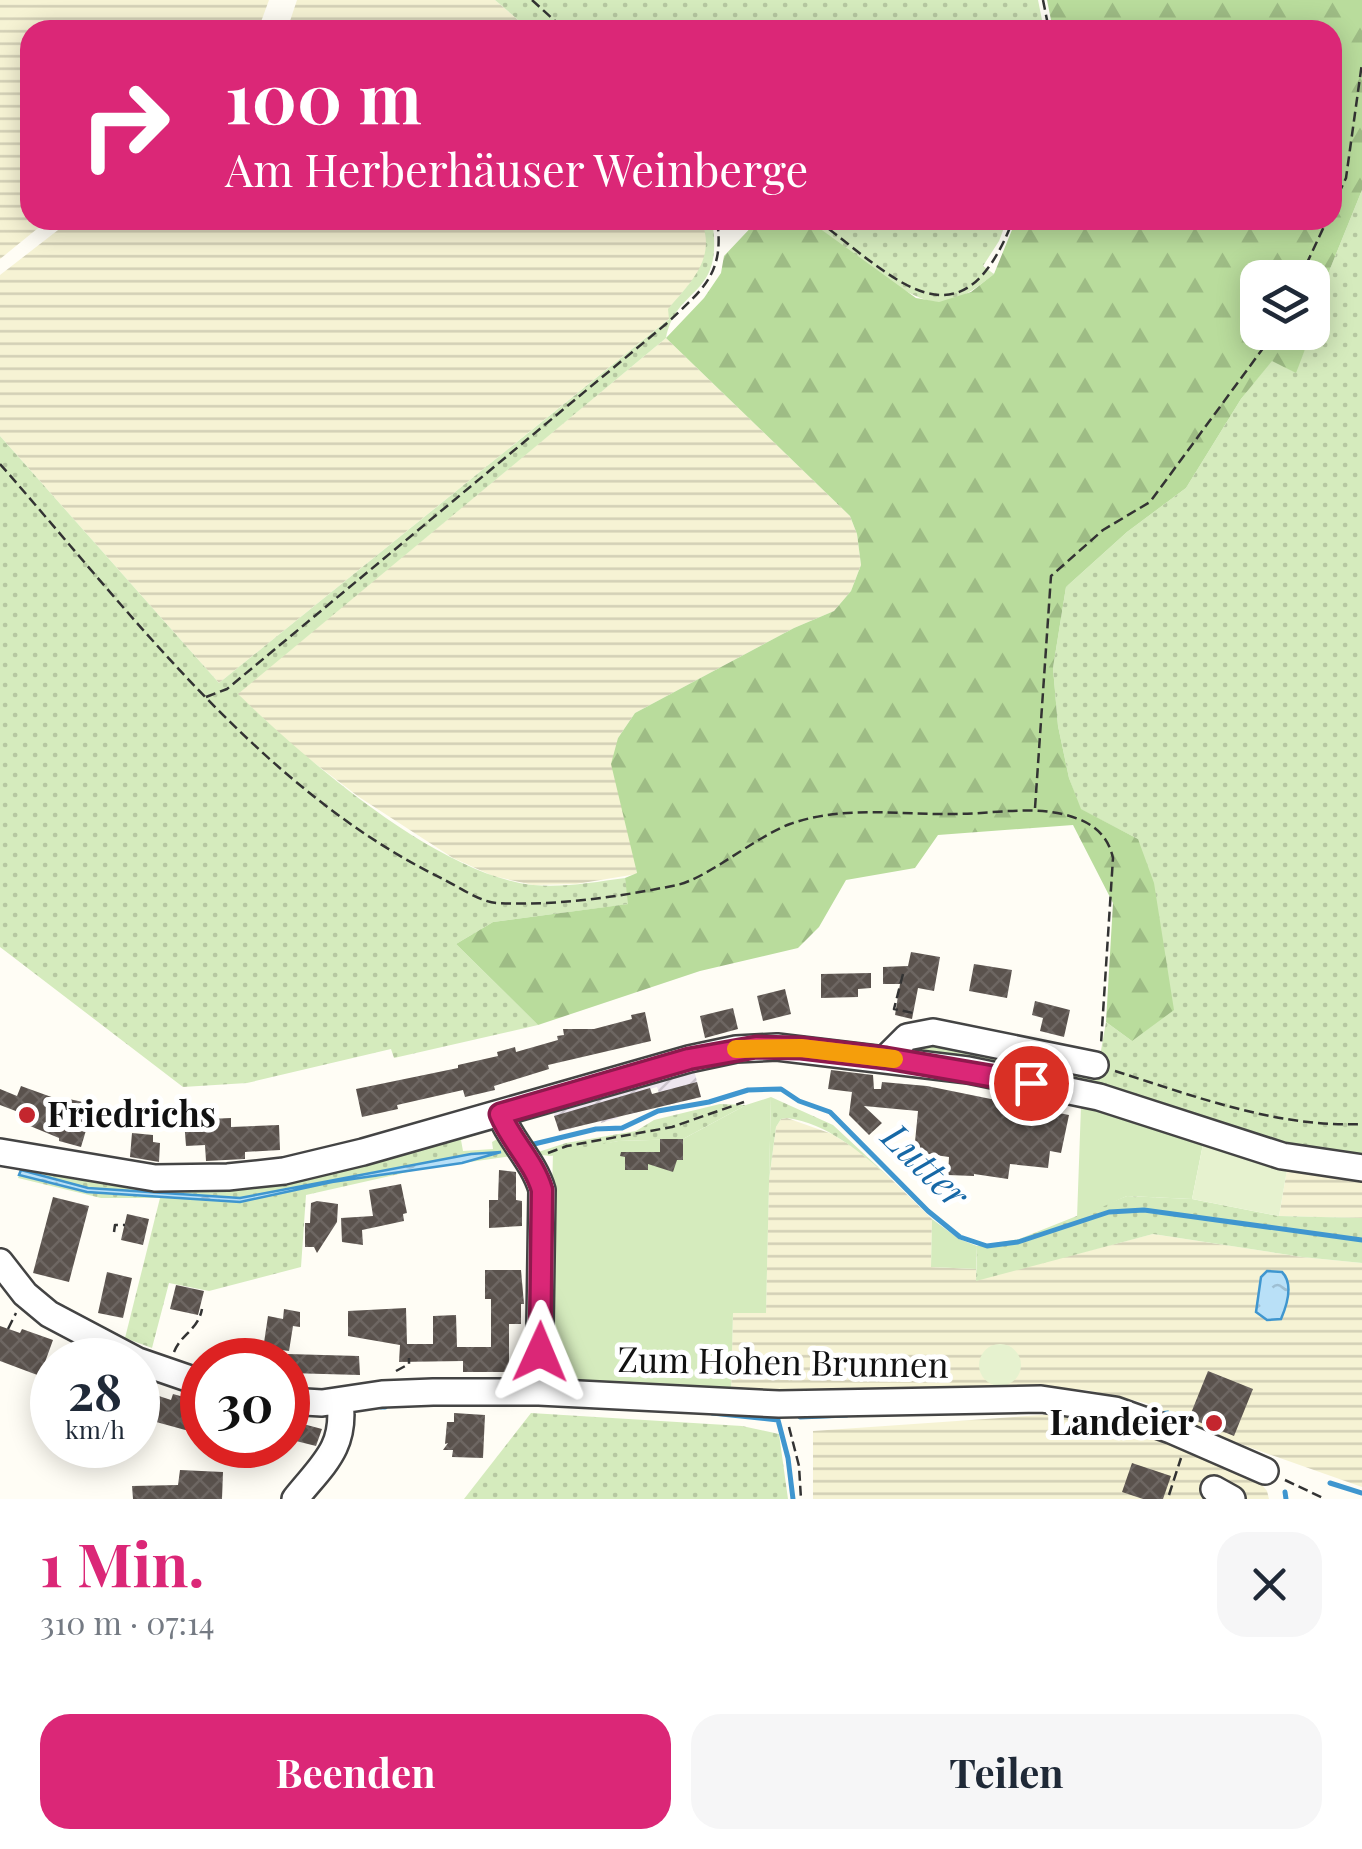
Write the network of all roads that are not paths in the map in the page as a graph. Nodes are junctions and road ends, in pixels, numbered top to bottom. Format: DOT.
graph roads {
  1 [pos="886,1058"];
  2 [pos="1095,1065"];
  3 [pos="500,1114"];
  4 [pos="0,1152"];
  5 [pos="1362,1168"];
  6 [pos="0,1262"];
  7 [pos="95,1338"];
  8 [pos="539,1392"];
  9 [pos="310,1401"];
  10 [pos="340,1401"];
  11 [pos="1265,1471"];
  12 [pos="295,1499"];
  1 -- 2 [label="street"];
  1 -- 3 [label="street"];
  1 -- 5 [label="street"];
  3 -- 4 [label="street"];
  3 -- 8 [label="street"];
  6 -- 7 [label="street"];
  8 -- 10 [label="street, Zum Hohen Brunnen"];
  8 -- 11 [label="street, Zum Hohen Brunnen"];
  9 -- 10 [label="street, Zum Hohen Brunnen"];
  10 -- 12 [label="street"];
}
